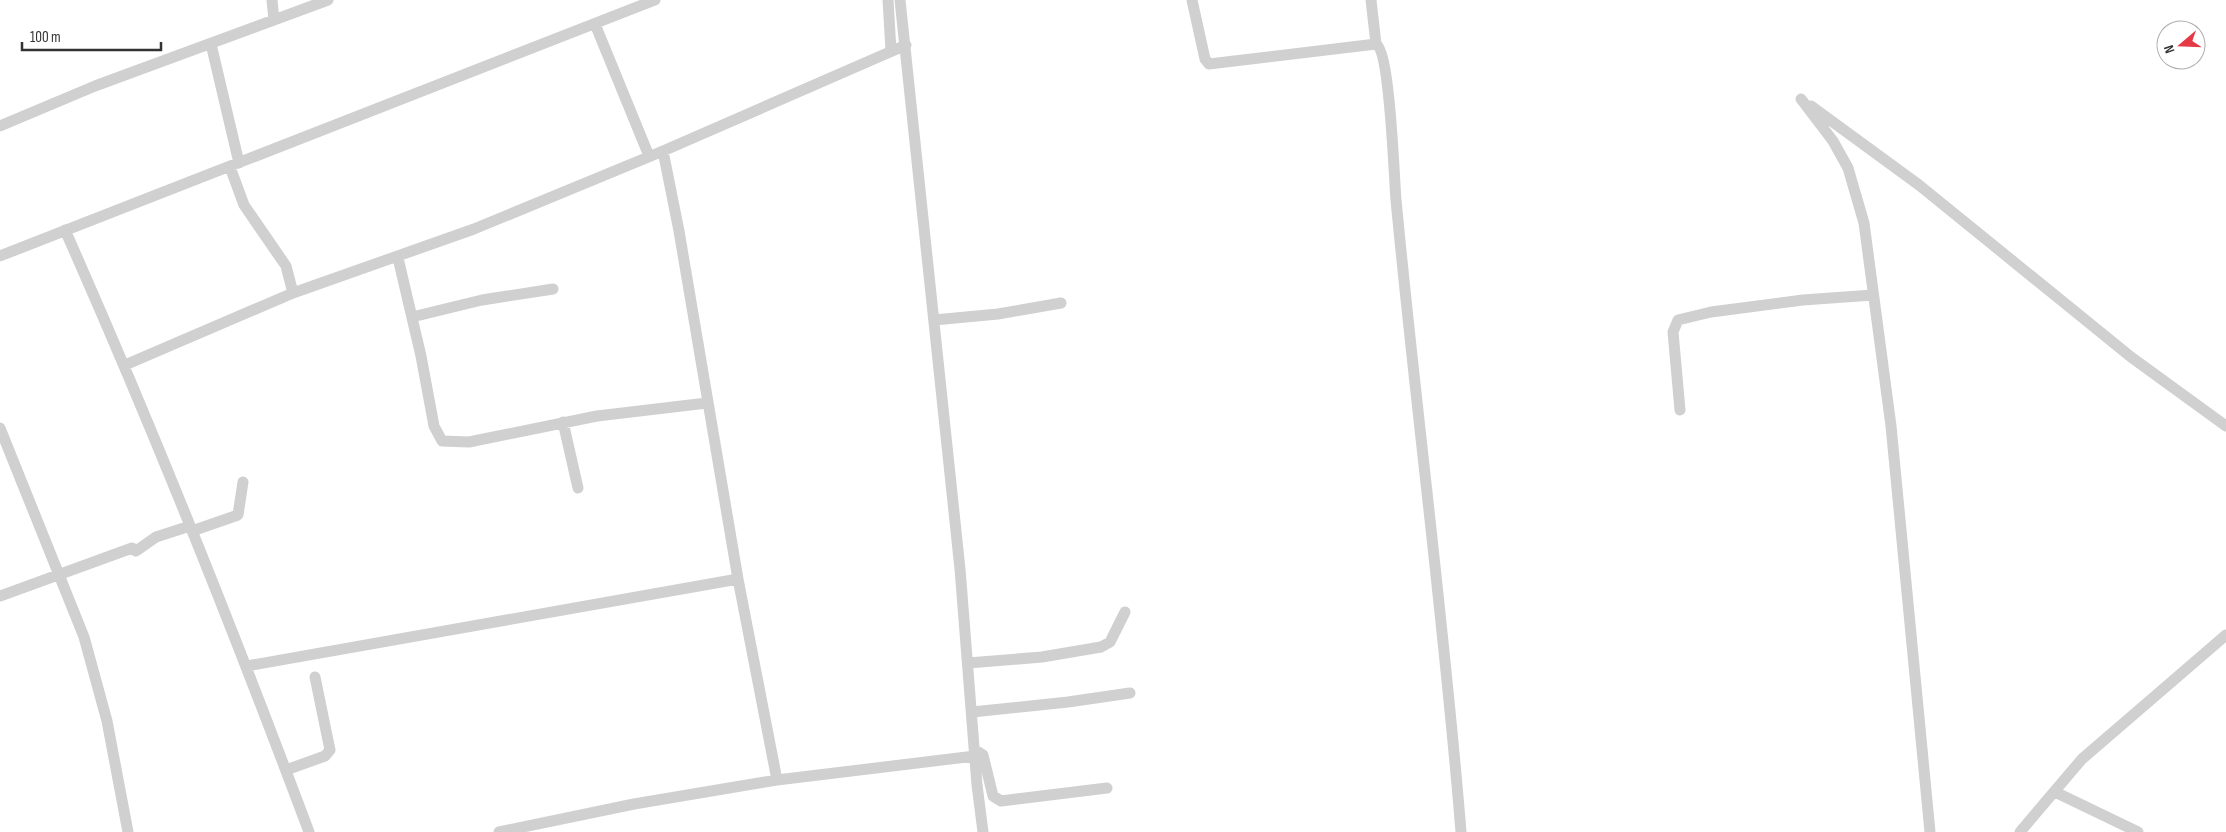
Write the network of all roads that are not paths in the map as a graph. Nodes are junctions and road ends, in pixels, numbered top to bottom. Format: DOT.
graph roads {
  1 [pos="272,0"];
  2 [pos="328,0"];
  3 [pos="656,0"];
  4 [pos="888,0"];
  5 [pos="900,0"];
  6 [pos="1192,0"];
  7 [pos="1371,0"];
  8 [pos="274,20"];
  9 [pos="595,24"];
  10 [pos="211,44"];
  11 [pos="1376,44"];
  12 [pos="906,45"];
  13 [pos="891,51"];
  14 [pos="0,126"];
  15 [pos="663,151"];
  16 [pos="649,156"];
  17 [pos="235,165"];
  18 [pos="65,230"];
  19 [pos="0,256"];
  20 [pos="398,258"];
  21 [pos="553,289"];
  22 [pos="293,292"];
  23 [pos="1873,295"];
  24 [pos="1061,303"];
  25 [pos="412,317"];
  26 [pos="934,320"];
  27 [pos="125,365"];
  28 [pos="707,403"];
  29 [pos="1680,410"];
  30 [pos="563,422"];
  31 [pos="2226,426"];
  32 [pos="0,428"];
  33 [pos="242,482"];
  34 [pos="578,488"];
  35 [pos="191,529"];
  36 [pos="58,574"];
  37 [pos="738,579"];
  38 [pos="0,596"];
  39 [pos="1125,612"];
  40 [pos="2226,635"];
  41 [pos="968,663"];
  42 [pos="247,666"];
  43 [pos="315,677"];
  44 [pos="1130,693"];
  45 [pos="972,712"];
  46 [pos="975,753"];
  47 [pos="286,770"];
  48 [pos="777,780"];
  49 [pos="1107,788"];
  50 [pos="2055,792"];
  51 [pos="128,832"];
  52 [pos="309,832"];
  53 [pos="499,832"];
  54 [pos="983,832"];
  55 [pos="1461,832"];
  56 [pos="1930,832"];
  57 [pos="2020,832"];
  58 [pos="2138,832"];
  1 -- 8 [label="street"];
  2 -- 8 [label="street"];
  3 -- 9 [label="street"];
  4 -- 13 [label="street"];
  5 -- 12 [label="street"];
  6 -- 11 [label="street"];
  7 -- 11 [label="street"];
  8 -- 10 [label="street"];
  9 -- 16 [label="street"];
  9 -- 17 [label="street"];
  10 -- 14 [label="street"];
  10 -- 17 [label="street"];
  11 -- 55 [label="street"];
  12 -- 13 [label="street"];
  12 -- 26 [label="street"];
  13 -- 15 [label="street"];
  15 -- 16 [label="street"];
  15 -- 28 [label="street"];
  16 -- 20 [label="street"];
  17 -- 18 [label="street"];
  17 -- 22 [label="street"];
  18 -- 19 [label="street"];
  18 -- 27 [label="street"];
  20 -- 22 [label="street"];
  20 -- 25 [label="street"];
  21 -- 25 [label="street"];
  22 -- 27 [label="street"];
  23 -- 29 [label="street"];
  23 -- 31 [label="street"];
  23 -- 56 [label="street"];
  24 -- 26 [label="street"];
  25 -- 30 [label="street"];
  26 -- 41 [label="street"];
  27 -- 35 [label="street"];
  28 -- 30 [label="street"];
  28 -- 37 [label="street"];
  30 -- 34 [label="street"];
  32 -- 36 [label="street"];
  33 -- 35 [label="street"];
  35 -- 36 [label="street"];
  35 -- 42 [label="street"];
  36 -- 38 [label="street"];
  36 -- 51 [label="street"];
  37 -- 42 [label="street"];
  37 -- 48 [label="street"];
  39 -- 41 [label="street"];
  40 -- 50 [label="street"];
  41 -- 45 [label="street"];
  42 -- 47 [label="street"];
  43 -- 47 [label="street"];
  44 -- 45 [label="street"];
  45 -- 46 [label="street"];
  46 -- 48 [label="street"];
  46 -- 49 [label="street"];
  46 -- 54 [label="street"];
  47 -- 52 [label="street"];
  48 -- 53 [label="street"];
  50 -- 57 [label="street"];
  50 -- 58 [label="street"];
}
